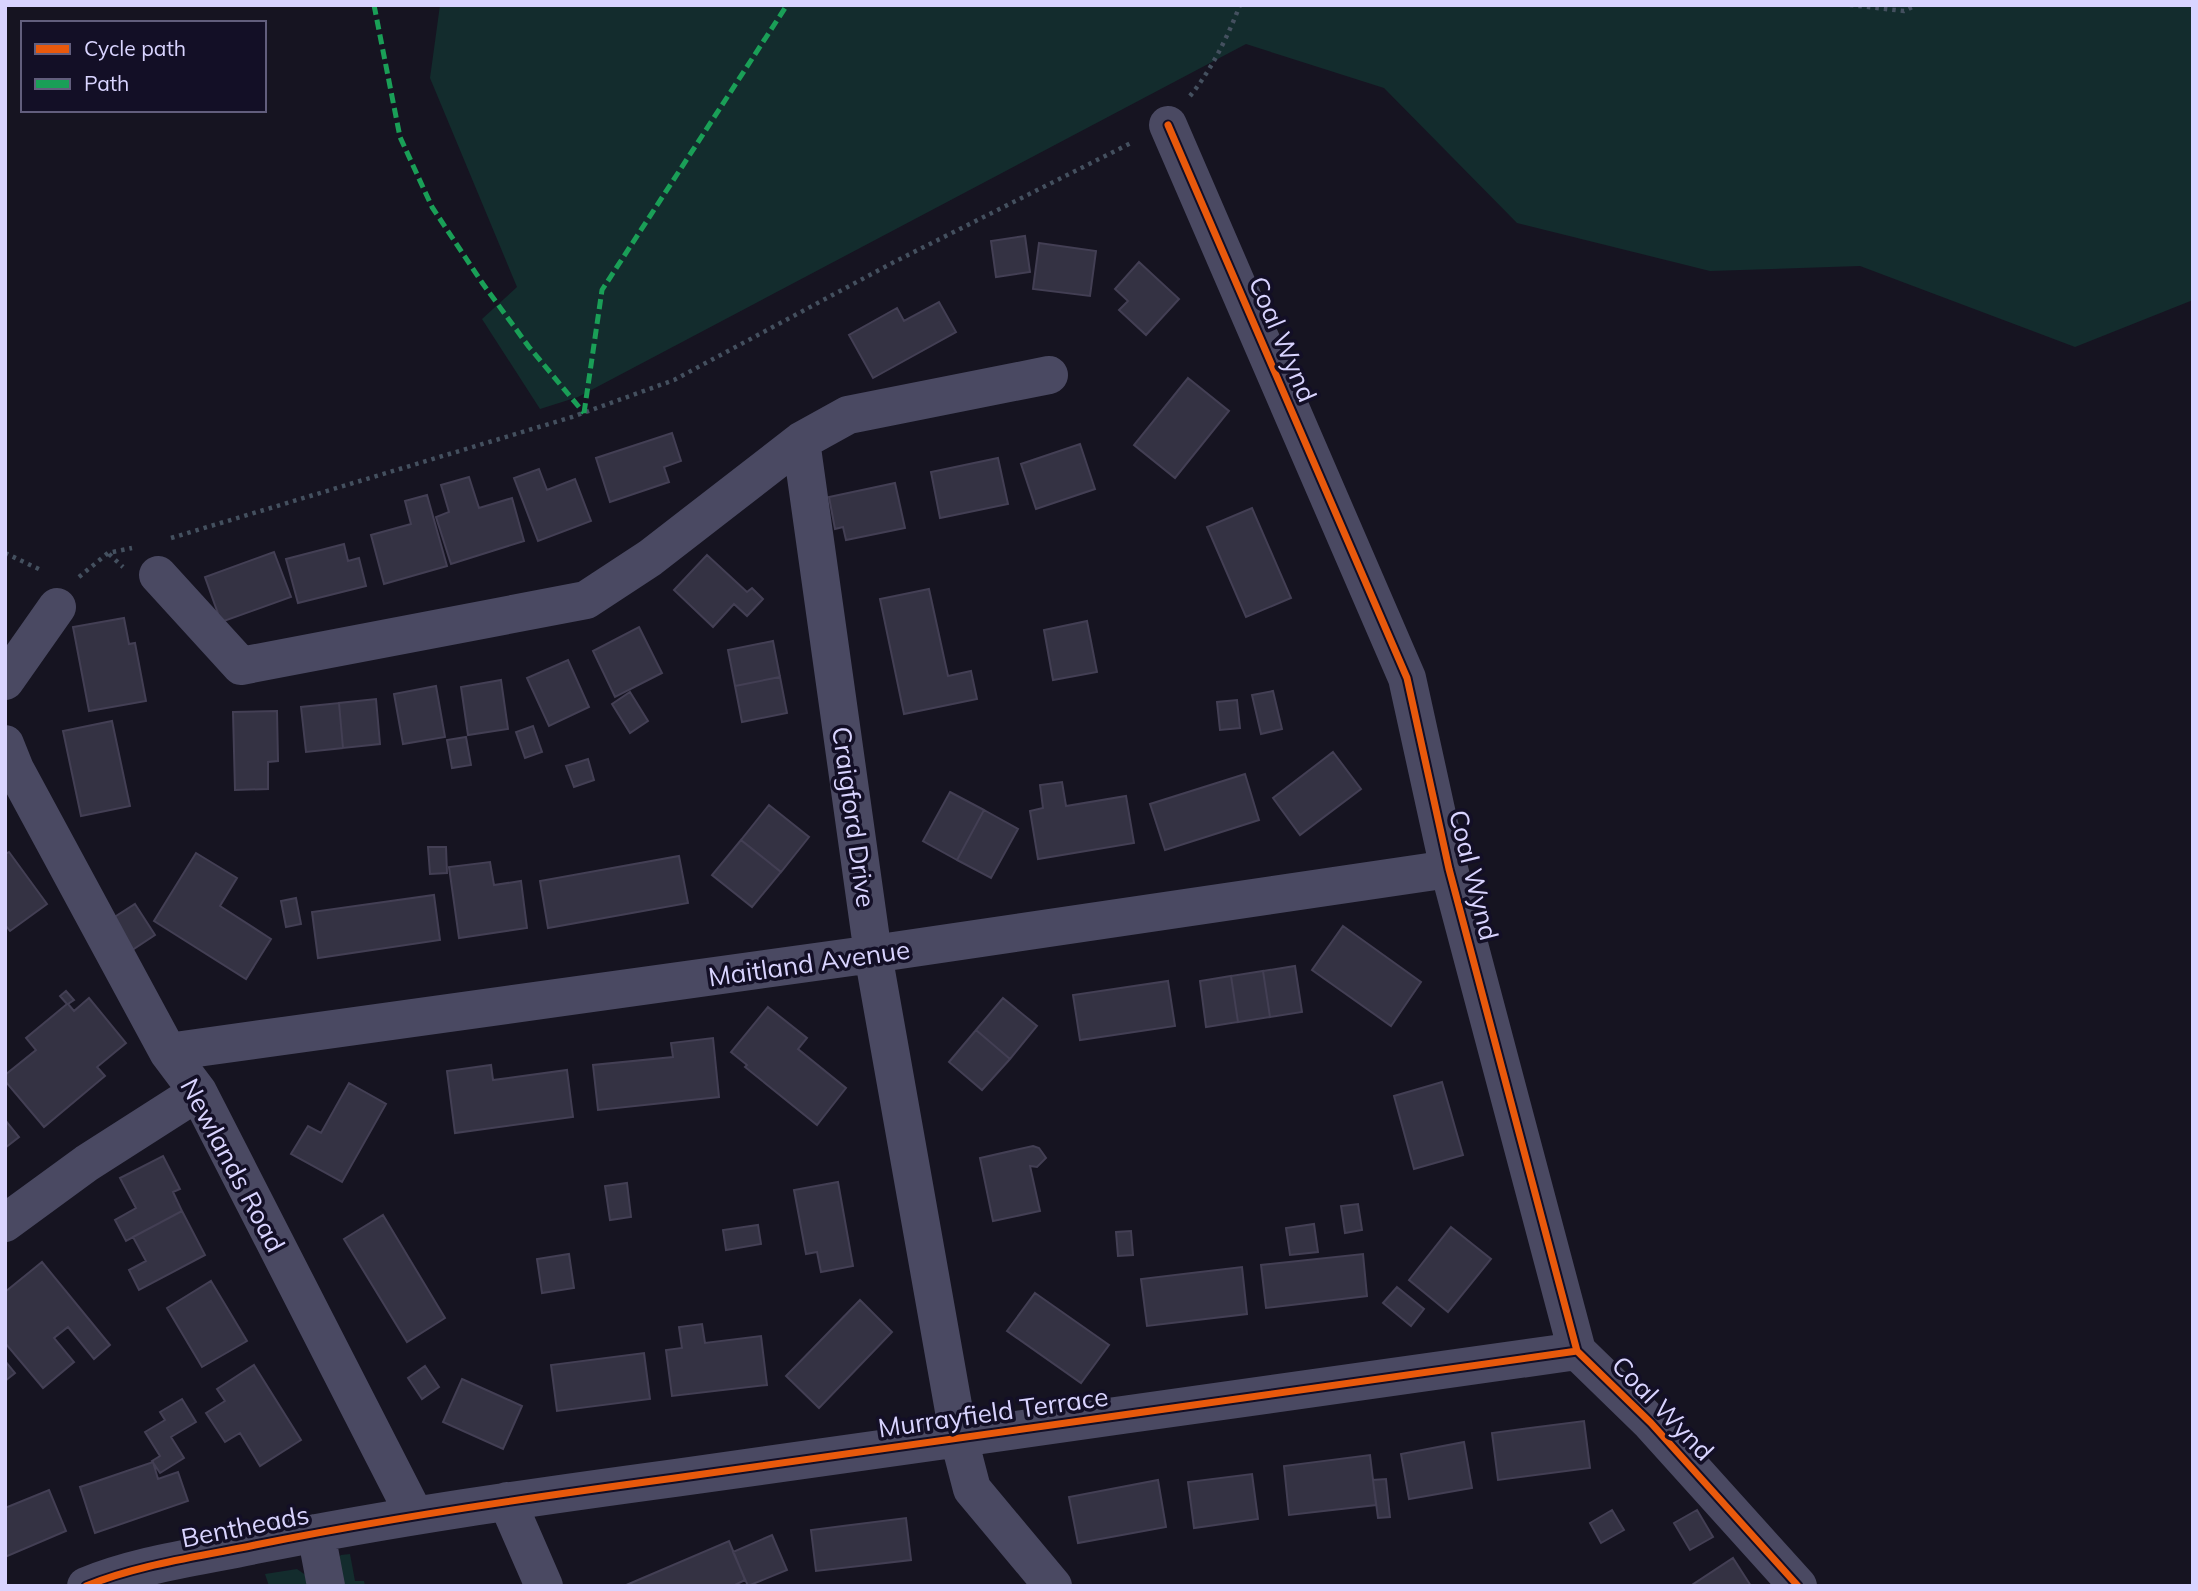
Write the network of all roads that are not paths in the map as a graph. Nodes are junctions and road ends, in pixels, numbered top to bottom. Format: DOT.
graph roads {
  1 [pos="1168,125"];
  2 [pos="1049,375"];
  3 [pos="801,441"];
  4 [pos="147,561"];
  5 [pos="63,596"];
  6 [pos="5,681"];
  7 [pos="5,744"];
  8 [pos="1449,869"];
  9 [pos="873,954"];
  10 [pos="168,1052"];
  11 [pos="198,1092"];
  12 [pos="5,1223"];
  13 [pos="1577,1351"];
  14 [pos="959,1440"];
  15 [pos="507,1501"];
  16 [pos="415,1516"];
  17 [pos="316,1533"];
  18 [pos="86,1586"];
  19 [pos="326,1586"];
  20 [pos="544,1586"];
  21 [pos="1054,1586"];
  22 [pos="1798,1586"];
  1 -- 8 [label="street, Coal Wynd"];
  2 -- 3 [label="street"];
  3 -- 4 [label="street"];
  3 -- 9 [label="street, Craigford Drive"];
  5 -- 6 [label="street"];
  7 -- 10 [label="street, Newlands Road"];
  8 -- 9 [label="street, Maitland Avenue"];
  8 -- 13 [label="street, Coal Wynd"];
  9 -- 10 [label="street, Maitland Avenue"];
  9 -- 14 [label="street, Craigford Drive"];
  10 -- 11 [label="street, Newlands Road"];
  11 -- 12 [label="street"];
  11 -- 16 [label="street, Newlands Road"];
  13 -- 14 [label="street, Murrayfield Terrace"];
  13 -- 22 [label="street, Coal Wynd"];
  14 -- 15 [label="street, Murrayfield Terrace"];
  14 -- 21 [label="street, Craigford Drive"];
  15 -- 16 [label="street, Murrayfield Terrace"];
  15 -- 20 [label="street"];
  16 -- 17 [label="street, Bentheads"];
  17 -- 18 [label="street, Bentheads"];
  17 -- 19 [label="street"];
}
